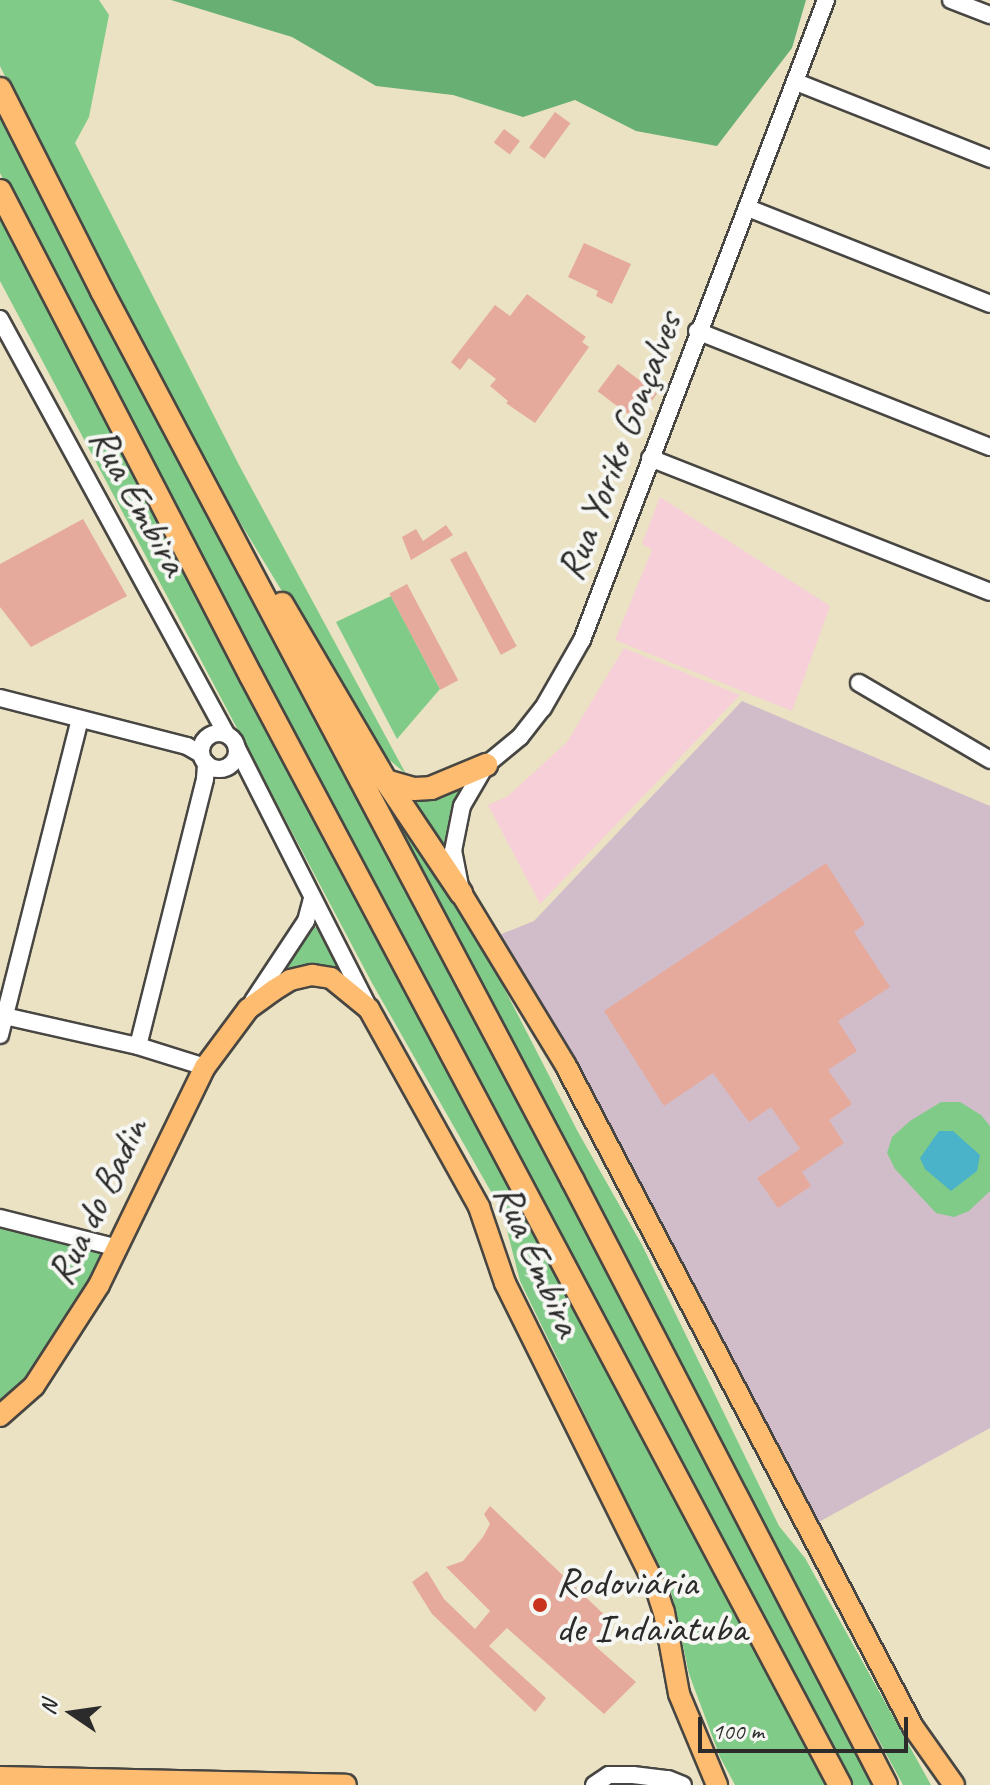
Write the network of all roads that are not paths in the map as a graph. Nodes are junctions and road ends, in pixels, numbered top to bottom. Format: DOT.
graph roads {
  1 [pos="826,0"];
  2 [pos="951,0"];
  3 [pos="990,15"];
  4 [pos="796,82"];
  5 [pos="0,89"];
  6 [pos="990,159"];
  7 [pos="0,191"];
  8 [pos="748,208"];
  9 [pos="990,304"];
  10 [pos="0,319"];
  11 [pos="697,331"];
  12 [pos="990,447"];
  13 [pos="650,458"];
  14 [pos="227,530"];
  15 [pos="990,592"];
  16 [pos="859,683"];
  17 [pos="0,698"];
  18 [pos="80,719"];
  19 [pos="210,750"];
  20 [pos="990,760"];
  21 [pos="486,765"];
  22 [pos="252,780"];
  23 [pos="386,781"];
  24 [pos="461,893"];
  25 [pos="312,899"];
  26 [pos="248,1009"];
  27 [pos="369,1009"];
  28 [pos="3,1016"];
  29 [pos="0,1035"];
  30 [pos="138,1046"];
  31 [pos="205,1067"];
  32 [pos="0,1218"];
  33 [pos="118,1248"];
  34 [pos="0,1416"];
  35 [pos="0,1777"];
  36 [pos="346,1785"];
  37 [pos="594,1785"];
  38 [pos="683,1785"];
  39 [pos="717,1785"];
  40 [pos="838,1785"];
  41 [pos="889,1785"];
  42 [pos="954,1785"];
  1 -- 4 [label="street, Rua Yoriko Gonçalves"];
  2 -- 3 [label="street"];
  4 -- 6 [label="street"];
  4 -- 8 [label="street, Rua Yoriko Gonçalves"];
  5 -- 14 [label="highway"];
  7 -- 40 [label="highway"];
  8 -- 9 [label="street"];
  8 -- 11 [label="street, Rua Yoriko Gonçalves"];
  10 -- 19 [label="street, Rua Embira"];
  11 -- 12 [label="street"];
  11 -- 13 [label="street, Rua Yoriko Gonçalves"];
  13 -- 15 [label="street"];
  13 -- 21 [label="street, Rua Yoriko Gonçalves"];
  14 -- 23 [label="highway"];
  14 -- 41 [label="highway"];
  16 -- 20 [label="street"];
  17 -- 18 [label="street"];
  18 -- 19 [label="street"];
  18 -- 28 [label="street"];
  19 -- 22 [label="street"];
  19 -- 22 [label="street, Rua Embira"];
  19 -- 30 [label="street"];
  21 -- 23 [label="highway"];
  21 -- 24 [label="street, Rua Yoriko Gonçalves"];
  22 -- 25 [label="street, Rua Embira"];
  23 -- 24 [label="highway"];
  24 -- 42 [label="main road"];
  25 -- 26 [label="street, Rua do Badin"];
  25 -- 27 [label="street, Rua Embira"];
  26 -- 27 [label="main road, Rua do Badin"];
  26 -- 31 [label="main road, Rua do Badin"];
  27 -- 39 [label="main road, Rua Embira"];
  28 -- 29 [label="street"];
  28 -- 30 [label="street"];
  30 -- 31 [label="street"];
  31 -- 33 [label="main road, Rua do Badin"];
  32 -- 33 [label="street"];
  33 -- 34 [label="main road, Rua do Badin"];
  35 -- 36 [label="main road"];
  37 -- 38 [label="street"];
}
